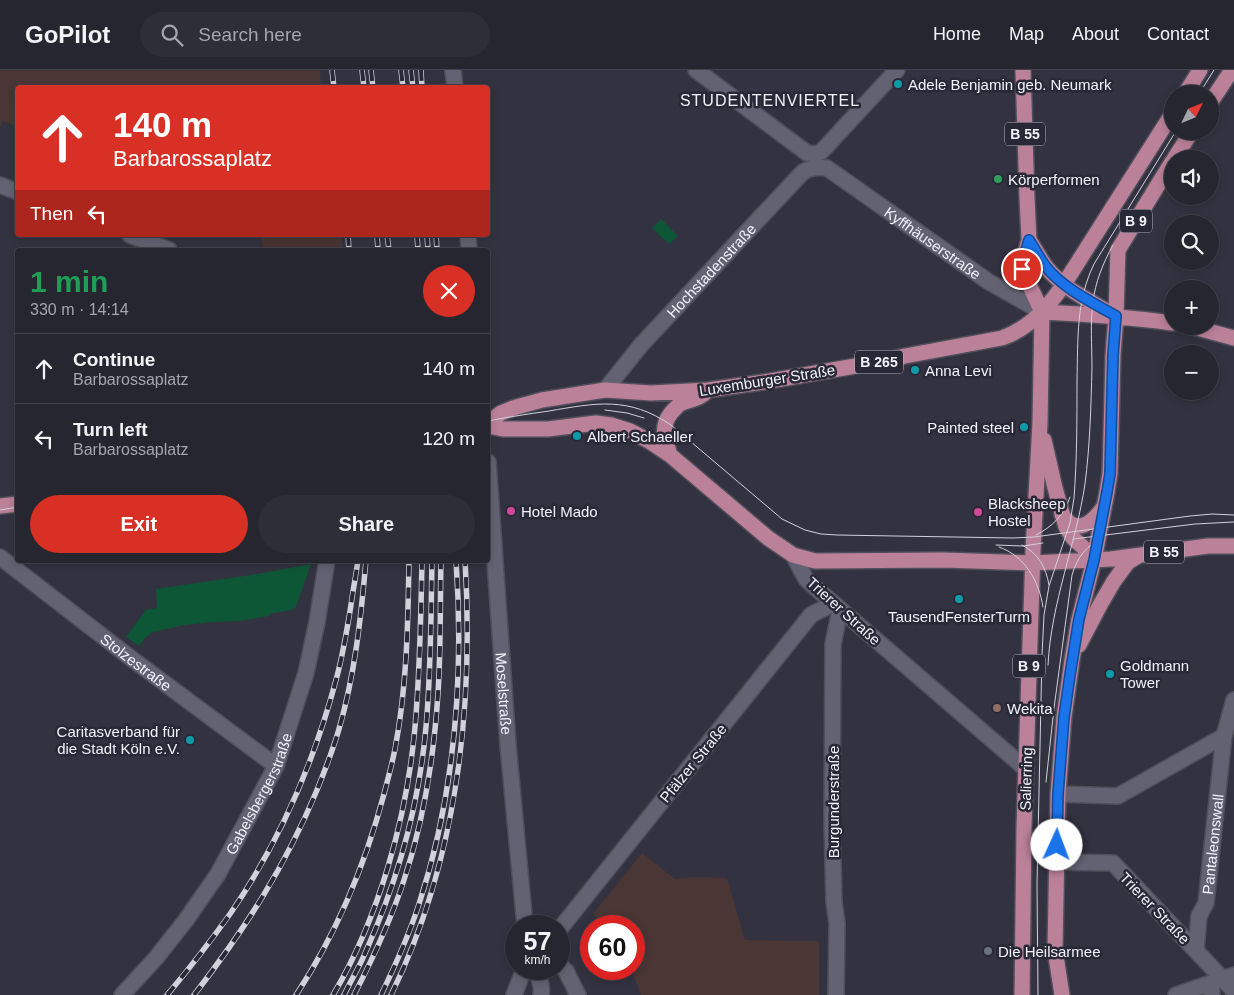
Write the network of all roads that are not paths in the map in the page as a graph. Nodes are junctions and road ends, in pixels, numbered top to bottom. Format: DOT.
graph roads {
  1 [pos="453,70"];
  2 [pos="696,70"];
  3 [pos="897,70"];
  4 [pos="1023,70"];
  5 [pos="1200,70"];
  6 [pos="1232,70"];
  7 [pos="455,85"];
  8 [pos="1191,85"];
  9 [pos="1219,90"];
  10 [pos="1164,127"];
  11 [pos="827,168"];
  12 [pos="1164,175"];
  13 [pos="0,185"];
  14 [pos="15,191"];
  15 [pos="135,237"];
  16 [pos="1029,240"];
  17 [pos="164,248"];
  18 [pos="1064,285"];
  19 [pos="1042,312"];
  20 [pos="1116,316"];
  21 [pos="1164,322"];
  22 [pos="1219,334"];
  23 [pos="1234,338"];
  24 [pos="605,390"];
  25 [pos="708,390"];
  26 [pos="490,422"];
  27 [pos="1040,423"];
  28 [pos="490,425"];
  29 [pos="611,425"];
  30 [pos="670,455"];
  31 [pos="490,490"];
  32 [pos="15,504"];
  33 [pos="0,506"];
  34 [pos="1104,507"];
  35 [pos="1062,514"];
  36 [pos="1234,539"];
  37 [pos="1208,546"];
  38 [pos="1234,546"];
  39 [pos="793,555"];
  40 [pos="1138,556"];
  41 [pos="0,557"];
  42 [pos="1094,560"];
  43 [pos="327,563"];
  44 [pos="1033,563"];
  45 [pos="836,607"];
  46 [pos="1072,660"];
  47 [pos="1234,700"];
  48 [pos="1229,727"];
  49 [pos="276,766"];
  50 [pos="1026,769"];
  51 [pos="1058,794"];
  52 [pos="1056,862"];
  53 [pos="524,915"];
  54 [pos="570,916"];
  55 [pos="1196,950"];
  56 [pos="520,980"];
  57 [pos="540,980"];
  58 [pos="570,980"];
  59 [pos="1220,983"];
  60 [pos="1234,991"];
  61 [pos="122,995"];
  62 [pos="514,995"];
  63 [pos="541,995"];
  64 [pos="578,995"];
  65 [pos="836,995"];
  66 [pos="1022,995"];
  67 [pos="1062,995"];
  68 [pos="1176,995"];
  1 -- 7 [label="street"];
  2 -- 3 [label="street"];
  4 -- 16 [label="main road, B 55"];
  5 -- 8 [label="main road"];
  6 -- 9 [label="main road"];
  10 -- 18 [label="main road, B 9"];
  11 -- 19 [label="street, Kyffhäuserstraße"];
  11 -- 24 [label="street, Hochstadenstraße"];
  12 -- 20 [label="main road, B 9"];
  13 -- 14 [label="street"];
  15 -- 17 [label="street"];
  16 -- 18 [label="main road, B 55"];
  16 -- 19 [label="main road, B 55"];
  18 -- 19 [label="main road, B 9"];
  18 -- 20 [label="main road, B 55"];
  19 -- 20 [label="main road"];
  19 -- 25 [label="main road, Luxemburger Straße / B 265"];
  19 -- 27 [label="main road, B 9"];
  20 -- 21 [label="main road, B 55"];
  20 -- 34 [label="main road, B 9"];
  22 -- 23 [label="main road"];
  24 -- 25 [label="main road, Luxemburger Straße / B 265"];
  24 -- 26 [label="main road, Luxemburger Straße / B 265"];
  25 -- 30 [label="main road"];
  27 -- 35 [label="main road, B 9"];
  27 -- 44 [label="main road, B 9"];
  28 -- 29 [label="main road, Luxemburger Straße / B 265"];
  29 -- 30 [label="main road, Trierer Straße / B 265"];
  30 -- 39 [label="main road, Trierer Straße / B 265"];
  31 -- 53 [label="street, Moselstraße"];
  32 -- 33 [label="main road"];
  34 -- 35 [label="main road"];
  34 -- 42 [label="main road, B 9"];
  35 -- 42 [label="main road"];
  36 -- 37 [label="main road"];
  37 -- 38 [label="main road, B 55"];
  37 -- 40 [label="main road, B 55"];
  39 -- 44 [label="main road, B 265"];
  39 -- 45 [label="street, Trierer Straße"];
  40 -- 42 [label="main road, B 55"];
  40 -- 46 [label="main road, B 55"];
  41 -- 49 [label="street, Stolzestraße"];
  42 -- 44 [label="main road"];
  42 -- 46 [label="main road, B 9"];
  43 -- 49 [label="street, Gabelsbergerstraße"];
  44 -- 50 [label="main road, Salierring / B 9"];
  45 -- 50 [label="street, Trierer Straße"];
  45 -- 54 [label="street, Pfälzer Straße"];
  45 -- 65 [label="street, Burgunderstraße"];
  46 -- 51 [label="main road, B 9"];
  47 -- 48 [label="street, Pantaleonswall"];
  48 -- 51 [label="street"];
  48 -- 55 [label="street, Pantaleonswall"];
  49 -- 61 [label="street, Gabelsbergerstraße"];
  50 -- 66 [label="main road, Salierring / B 9"];
  51 -- 52 [label="main road, B 9"];
  52 -- 55 [label="street, Trierer Straße"];
  52 -- 67 [label="main road, B 9"];
  55 -- 59 [label="street"];
  56 -- 62 [label="street"];
  57 -- 63 [label="street"];
  58 -- 64 [label="street"];
  59 -- 60 [label="street"];
  59 -- 68 [label="street"];
}
